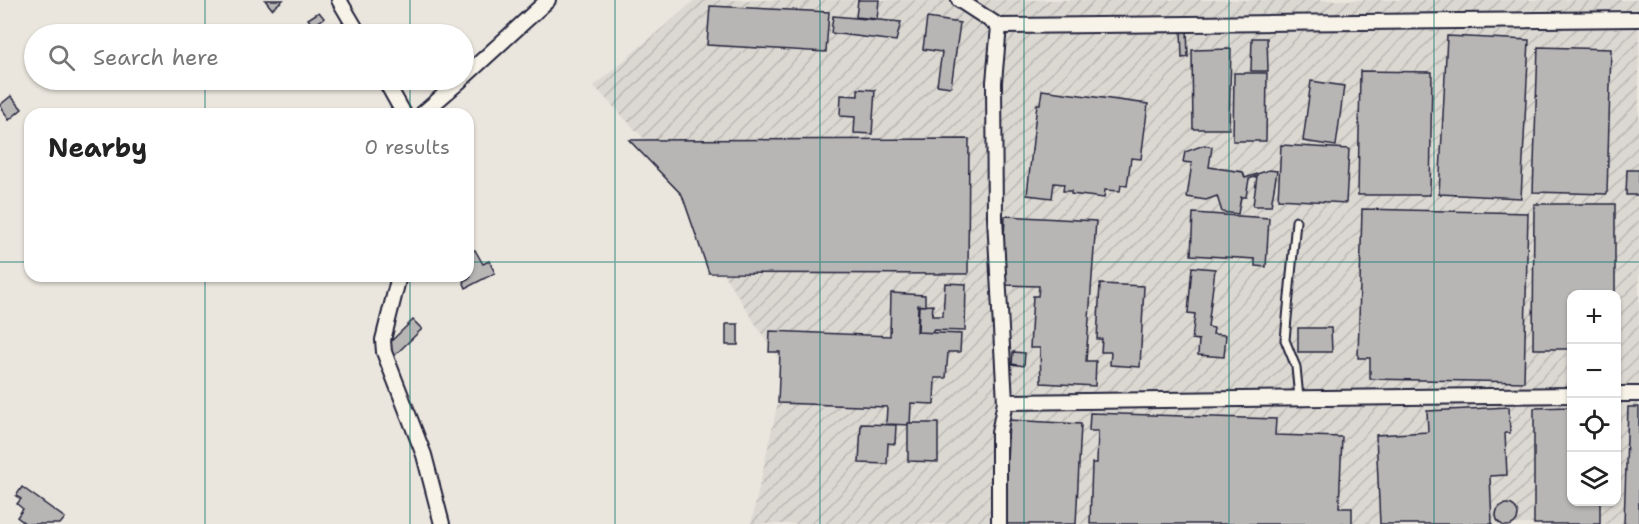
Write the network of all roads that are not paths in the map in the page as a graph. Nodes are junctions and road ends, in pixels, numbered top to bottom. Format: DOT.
graph roads {
  1 [pos="339,0"];
  2 [pos="548,0"];
  3 [pos="959,0"];
  4 [pos="1639,19"];
  5 [pos="353,24"];
  6 [pos="999,26"];
  7 [pos="474,67"];
  8 [pos="391,90"];
  9 [pos="449,90"];
  10 [pos="401,108"];
  11 [pos="430,108"];
  12 [pos="1296,221"];
  13 [pos="398,282"];
  14 [pos="1621,394"];
  15 [pos="1639,394"];
  16 [pos="1567,395"];
  17 [pos="1299,398"];
  18 [pos="1005,402"];
  19 [pos="442,524"];
  20 [pos="999,524"];
  1 -- 5 [label="street"];
  2 -- 7 [label="street"];
  3 -- 6 [label="street"];
  4 -- 6 [label="street"];
  6 -- 18 [label="street"];
  8 -- 10 [label="street"];
  9 -- 11 [label="street"];
  12 -- 17 [label="lane"];
  13 -- 19 [label="street"];
  14 -- 15 [label="street"];
  16 -- 17 [label="street"];
  17 -- 18 [label="street"];
  18 -- 20 [label="street"];
}
